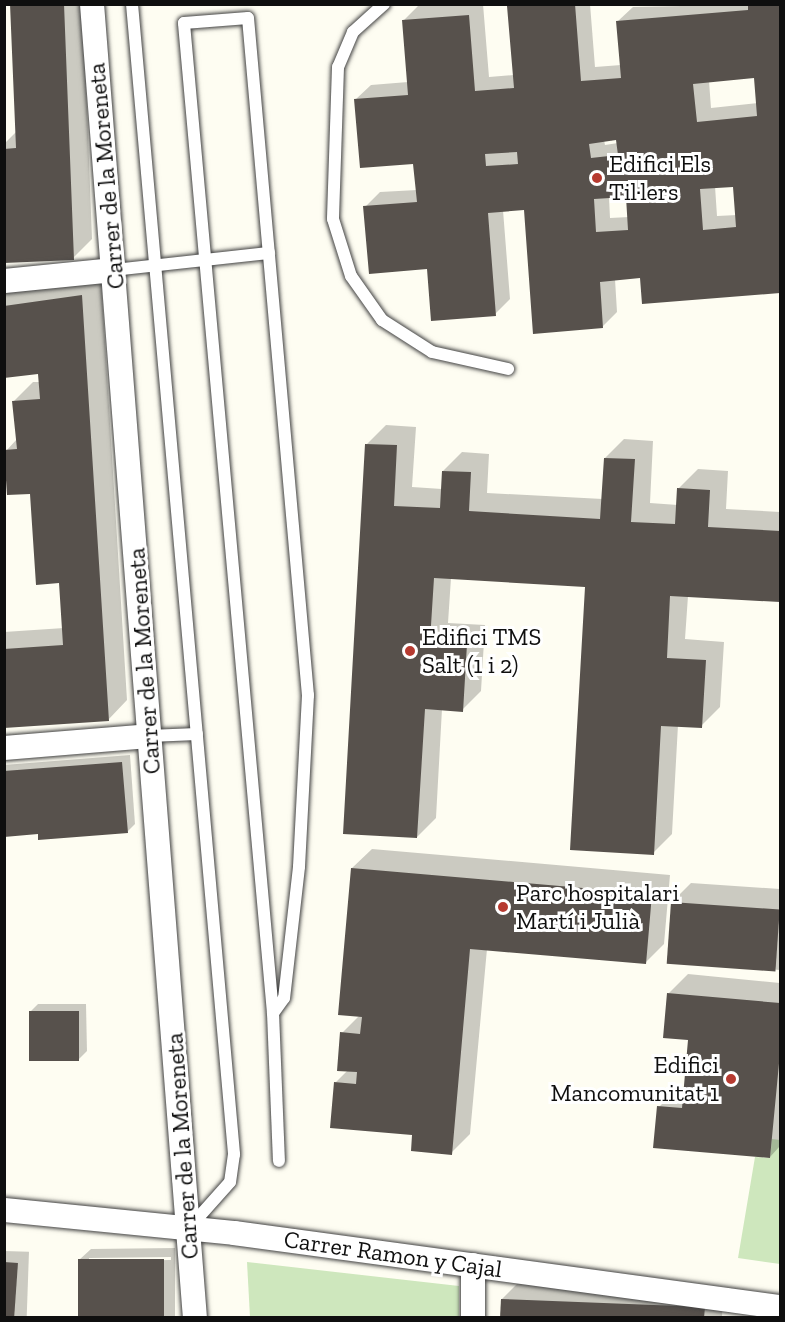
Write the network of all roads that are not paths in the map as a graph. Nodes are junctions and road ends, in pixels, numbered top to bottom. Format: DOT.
graph roads {
  1 [pos="92,4"];
  2 [pos="132,4"];
  3 [pos="384,4"];
  4 [pos="269,253"];
  5 [pos="204,260"];
  6 [pos="156,267"];
  7 [pos="114,270"];
  8 [pos="4,281"];
  9 [pos="508,369"];
  10 [pos="197,734"];
  11 [pos="150,736"];
  12 [pos="4,748"];
  13 [pos="273,1013"];
  14 [pos="279,1161"];
  15 [pos="4,1210"];
  16 [pos="188,1229"];
  17 [pos="473,1265"];
  18 [pos="780,1307"];
  19 [pos="195,1317"];
  20 [pos="473,1317"];
  1 -- 7 [label="street, Carrer de la Moreneta"];
  2 -- 6 [label="lane"];
  3 -- 9 [label="lane"];
  4 -- 5 [label="lane"];
  4 -- 5 [label="lane"];
  4 -- 13 [label="lane"];
  5 -- 6 [label="lane"];
  5 -- 13 [label="lane"];
  6 -- 7 [label="lane"];
  6 -- 10 [label="lane"];
  7 -- 8 [label="street"];
  7 -- 11 [label="street, Carrer de la Moreneta"];
  10 -- 11 [label="lane"];
  10 -- 16 [label="lane"];
  11 -- 12 [label="street"];
  11 -- 16 [label="street, Carrer de la Moreneta"];
  13 -- 14 [label="lane"];
  15 -- 16 [label="street, Carrer Ramon y Cajal"];
  16 -- 17 [label="street, Carrer Ramon y Cajal"];
  16 -- 19 [label="street, Carrer de la Moreneta"];
  17 -- 18 [label="street, Carrer Ramon y Cajal"];
  17 -- 20 [label="street"];
}
